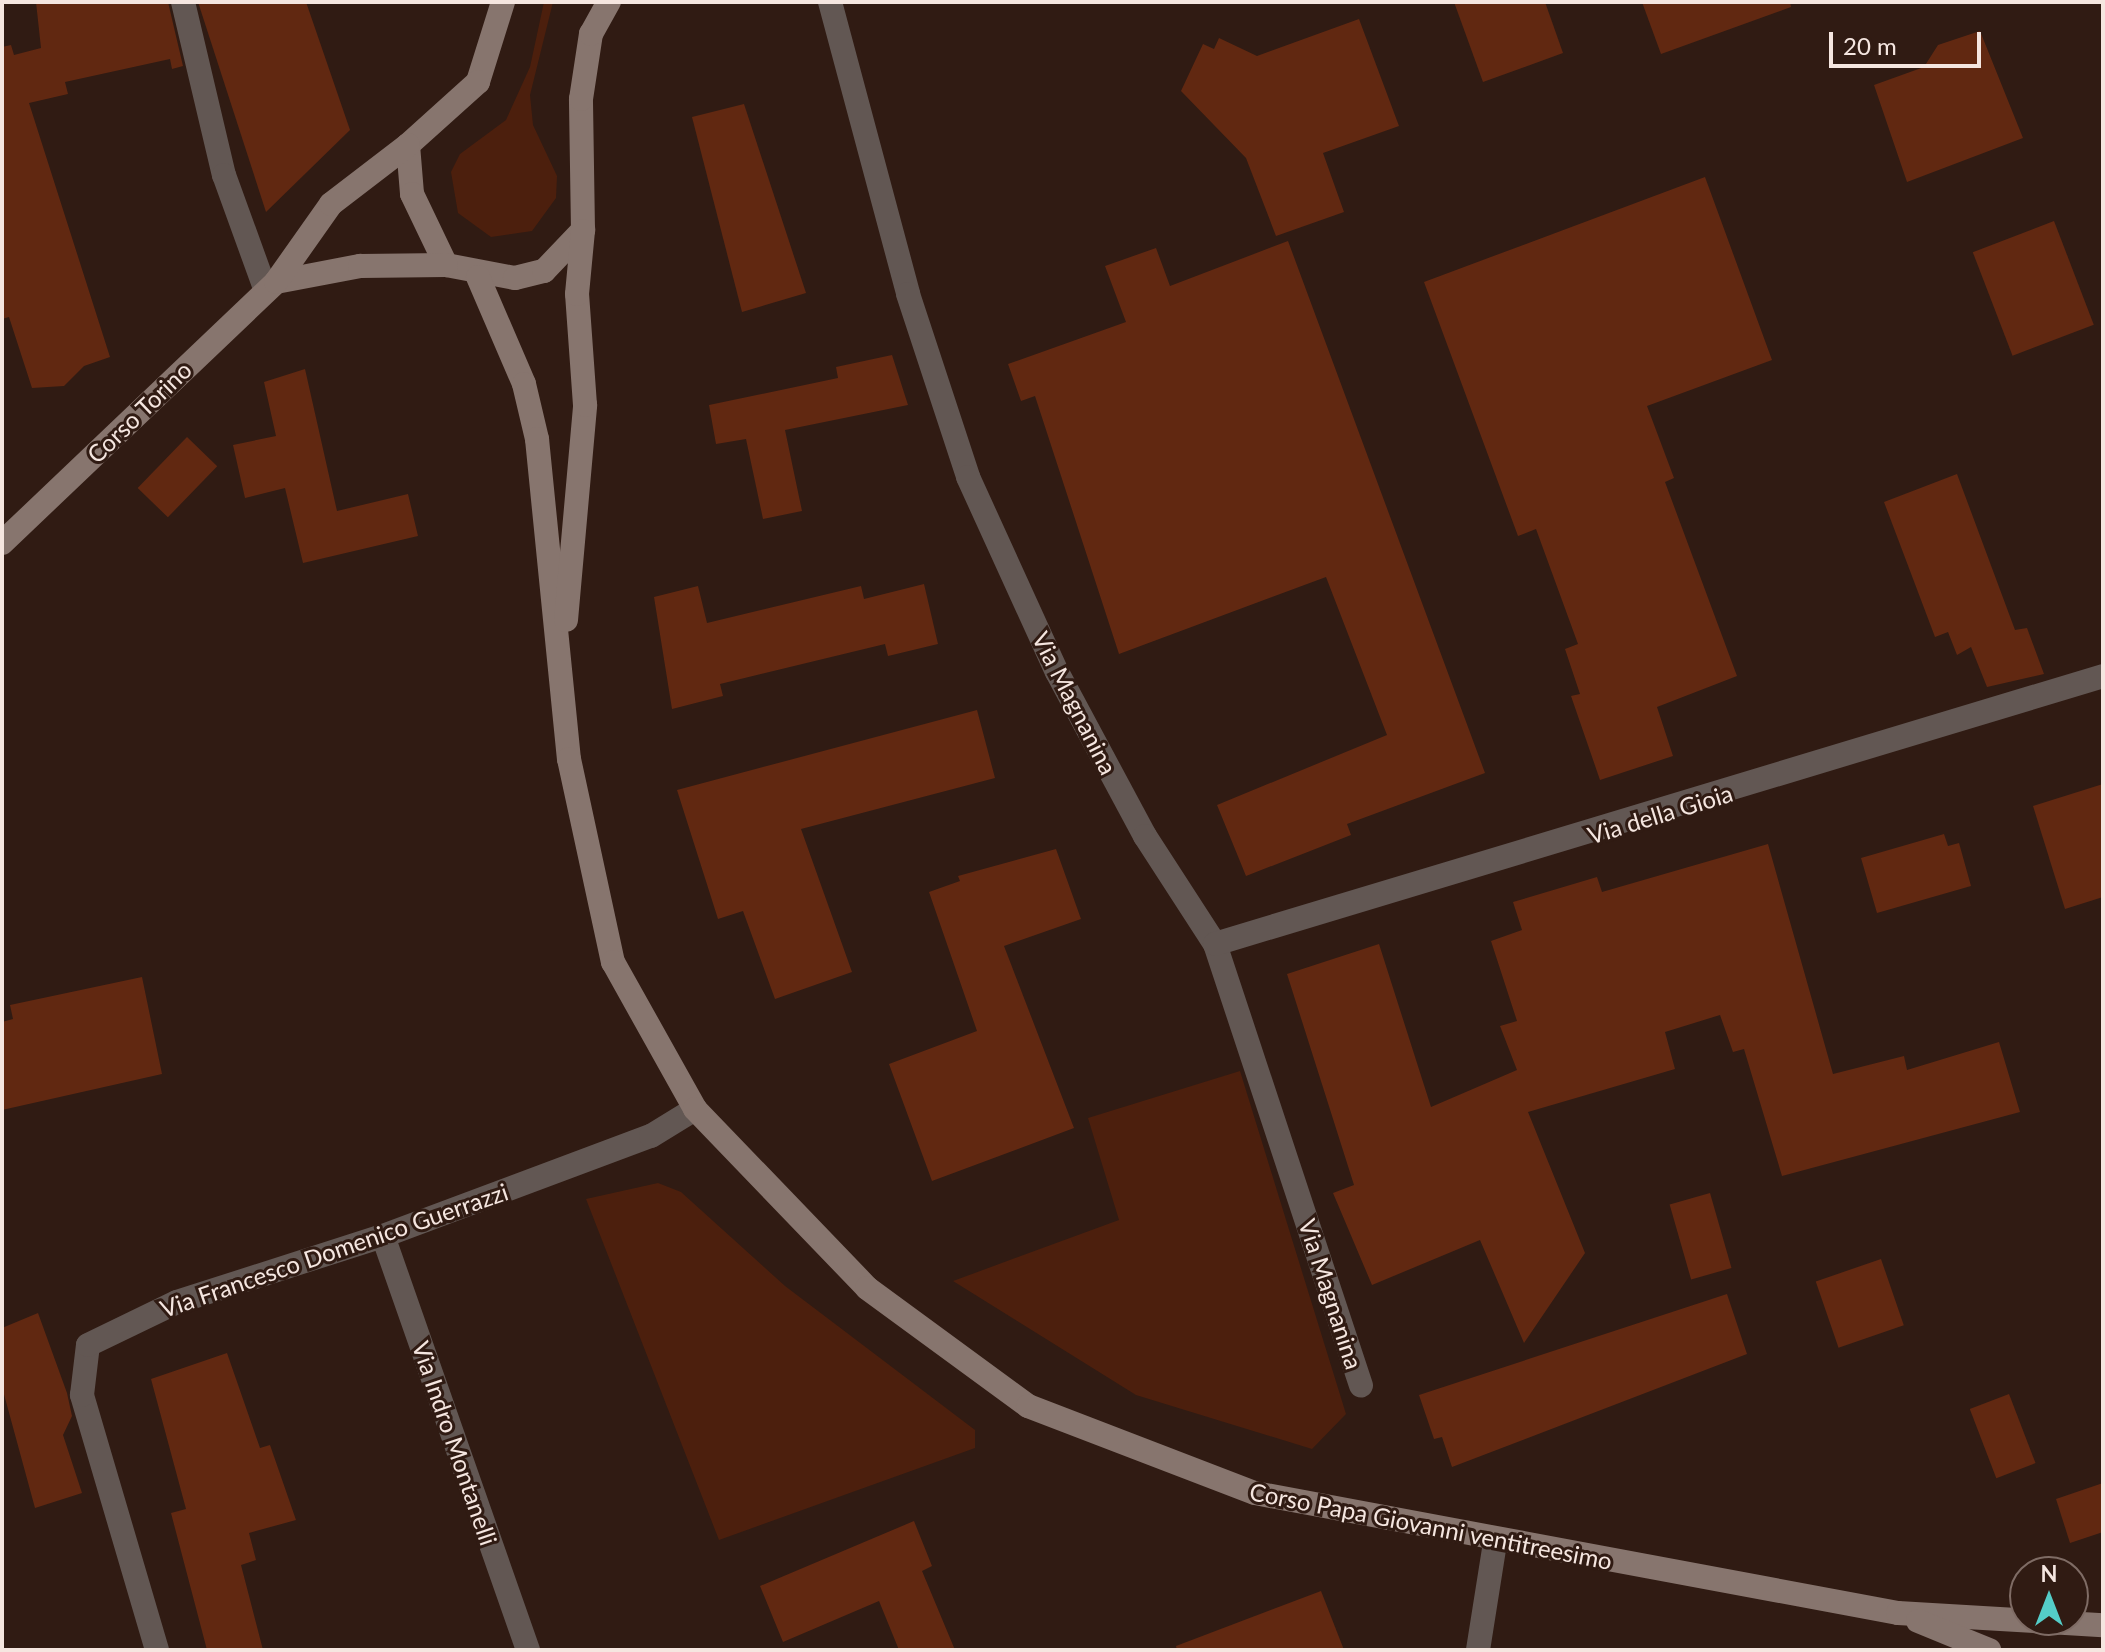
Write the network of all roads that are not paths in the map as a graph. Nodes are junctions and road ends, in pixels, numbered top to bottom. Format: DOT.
graph roads {
  1 [pos="183,2"];
  2 [pos="503,2"];
  3 [pos="609,2"];
  4 [pos="830,2"];
  5 [pos="408,145"];
  6 [pos="583,230"];
  7 [pos="446,265"];
  8 [pos="478,277"];
  9 [pos="271,287"];
  10 [pos="2,543"];
  11 [pos="561,667"];
  12 [pos="2103,676"];
  13 [pos="1215,944"];
  14 [pos="695,1109"];
  15 [pos="383,1236"];
  16 [pos="1361,1386"];
  17 [pos="1495,1543"];
  18 [pos="1898,1613"];
  19 [pos="2103,1625"];
  20 [pos="157,1650"];
  21 [pos="528,1650"];
  22 [pos="1478,1650"];
  23 [pos="1989,1650"];
  1 -- 9 [label="street"];
  2 -- 5 [label="main road, Corso Torino"];
  3 -- 6 [label="main road, Corso Papa Giovanni ventitreesimo"];
  4 -- 13 [label="street, Via Magnanina"];
  5 -- 7 [label="main road"];
  5 -- 9 [label="main road, Corso Torino"];
  6 -- 8 [label="main road"];
  6 -- 11 [label="main road, Corso Papa Giovanni ventitreesimo"];
  7 -- 8 [label="main road"];
  7 -- 9 [label="main road"];
  8 -- 11 [label="main road, Corso Papa Giovanni ventitreesimo"];
  9 -- 10 [label="main road, Corso Torino"];
  11 -- 14 [label="main road, Corso Papa Giovanni ventitreesimo"];
  12 -- 13 [label="street, Via della Gioia"];
  13 -- 16 [label="street, Via Magnanina"];
  14 -- 15 [label="street, Via Francesco Domenico Guerrazzi"];
  14 -- 17 [label="main road, Corso Papa Giovanni ventitreesimo"];
  15 -- 20 [label="street, Via Francesco Domenico Guerrazzi"];
  15 -- 21 [label="street, Via Indro Montanelli"];
  17 -- 18 [label="main road, Corso Papa Giovanni ventitreesimo"];
  17 -- 22 [label="street"];
  18 -- 19 [label="main road"];
  18 -- 23 [label="main road"];
}
